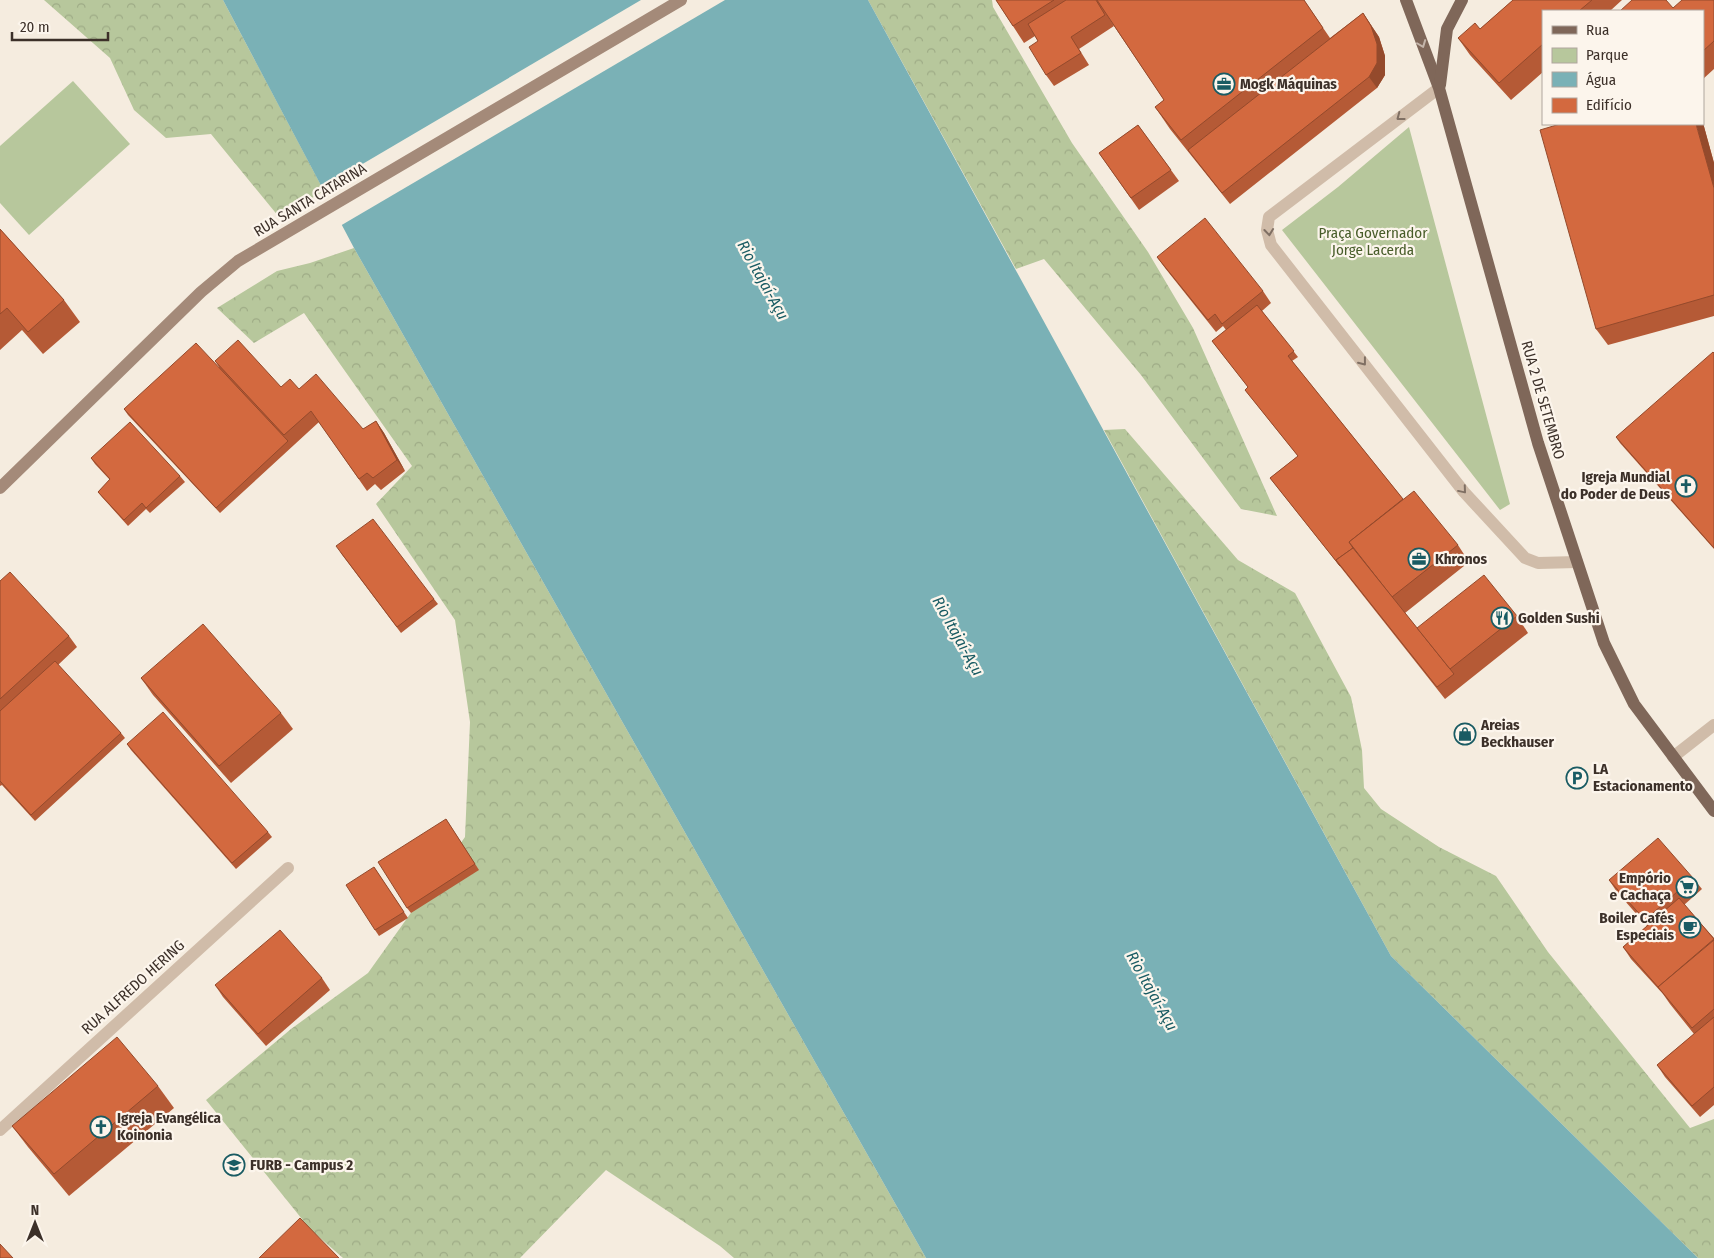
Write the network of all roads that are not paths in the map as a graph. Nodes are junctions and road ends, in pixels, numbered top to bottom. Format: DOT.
graph roads {
  1 [pos="681,0"];
  2 [pos="1406,0"];
  3 [pos="1462,0"];
  4 [pos="1439,88"];
  5 [pos="0,488"];
  6 [pos="1577,562"];
  7 [pos="1714,725"];
  8 [pos="1673,757"];
  9 [pos="1714,811"];
  10 [pos="288,868"];
  11 [pos="0,1130"];
  1 -- 5 [label="main road, RUA SANTA CATARINA"];
  2 -- 4 [label="main road, RUA 2 DE SETEMBRO, one-way"];
  3 -- 4 [label="main road"];
  4 -- 6 [label="main road, RUA 2 DE SETEMBRO"];
  4 -- 6 [label="street, one-way"];
  6 -- 8 [label="main road, RUA 2 DE SETEMBRO"];
  7 -- 8 [label="street"];
  8 -- 9 [label="main road, RUA 2 DE SETEMBRO"];
  10 -- 11 [label="street, RUA ALFREDO HERING"];
}
